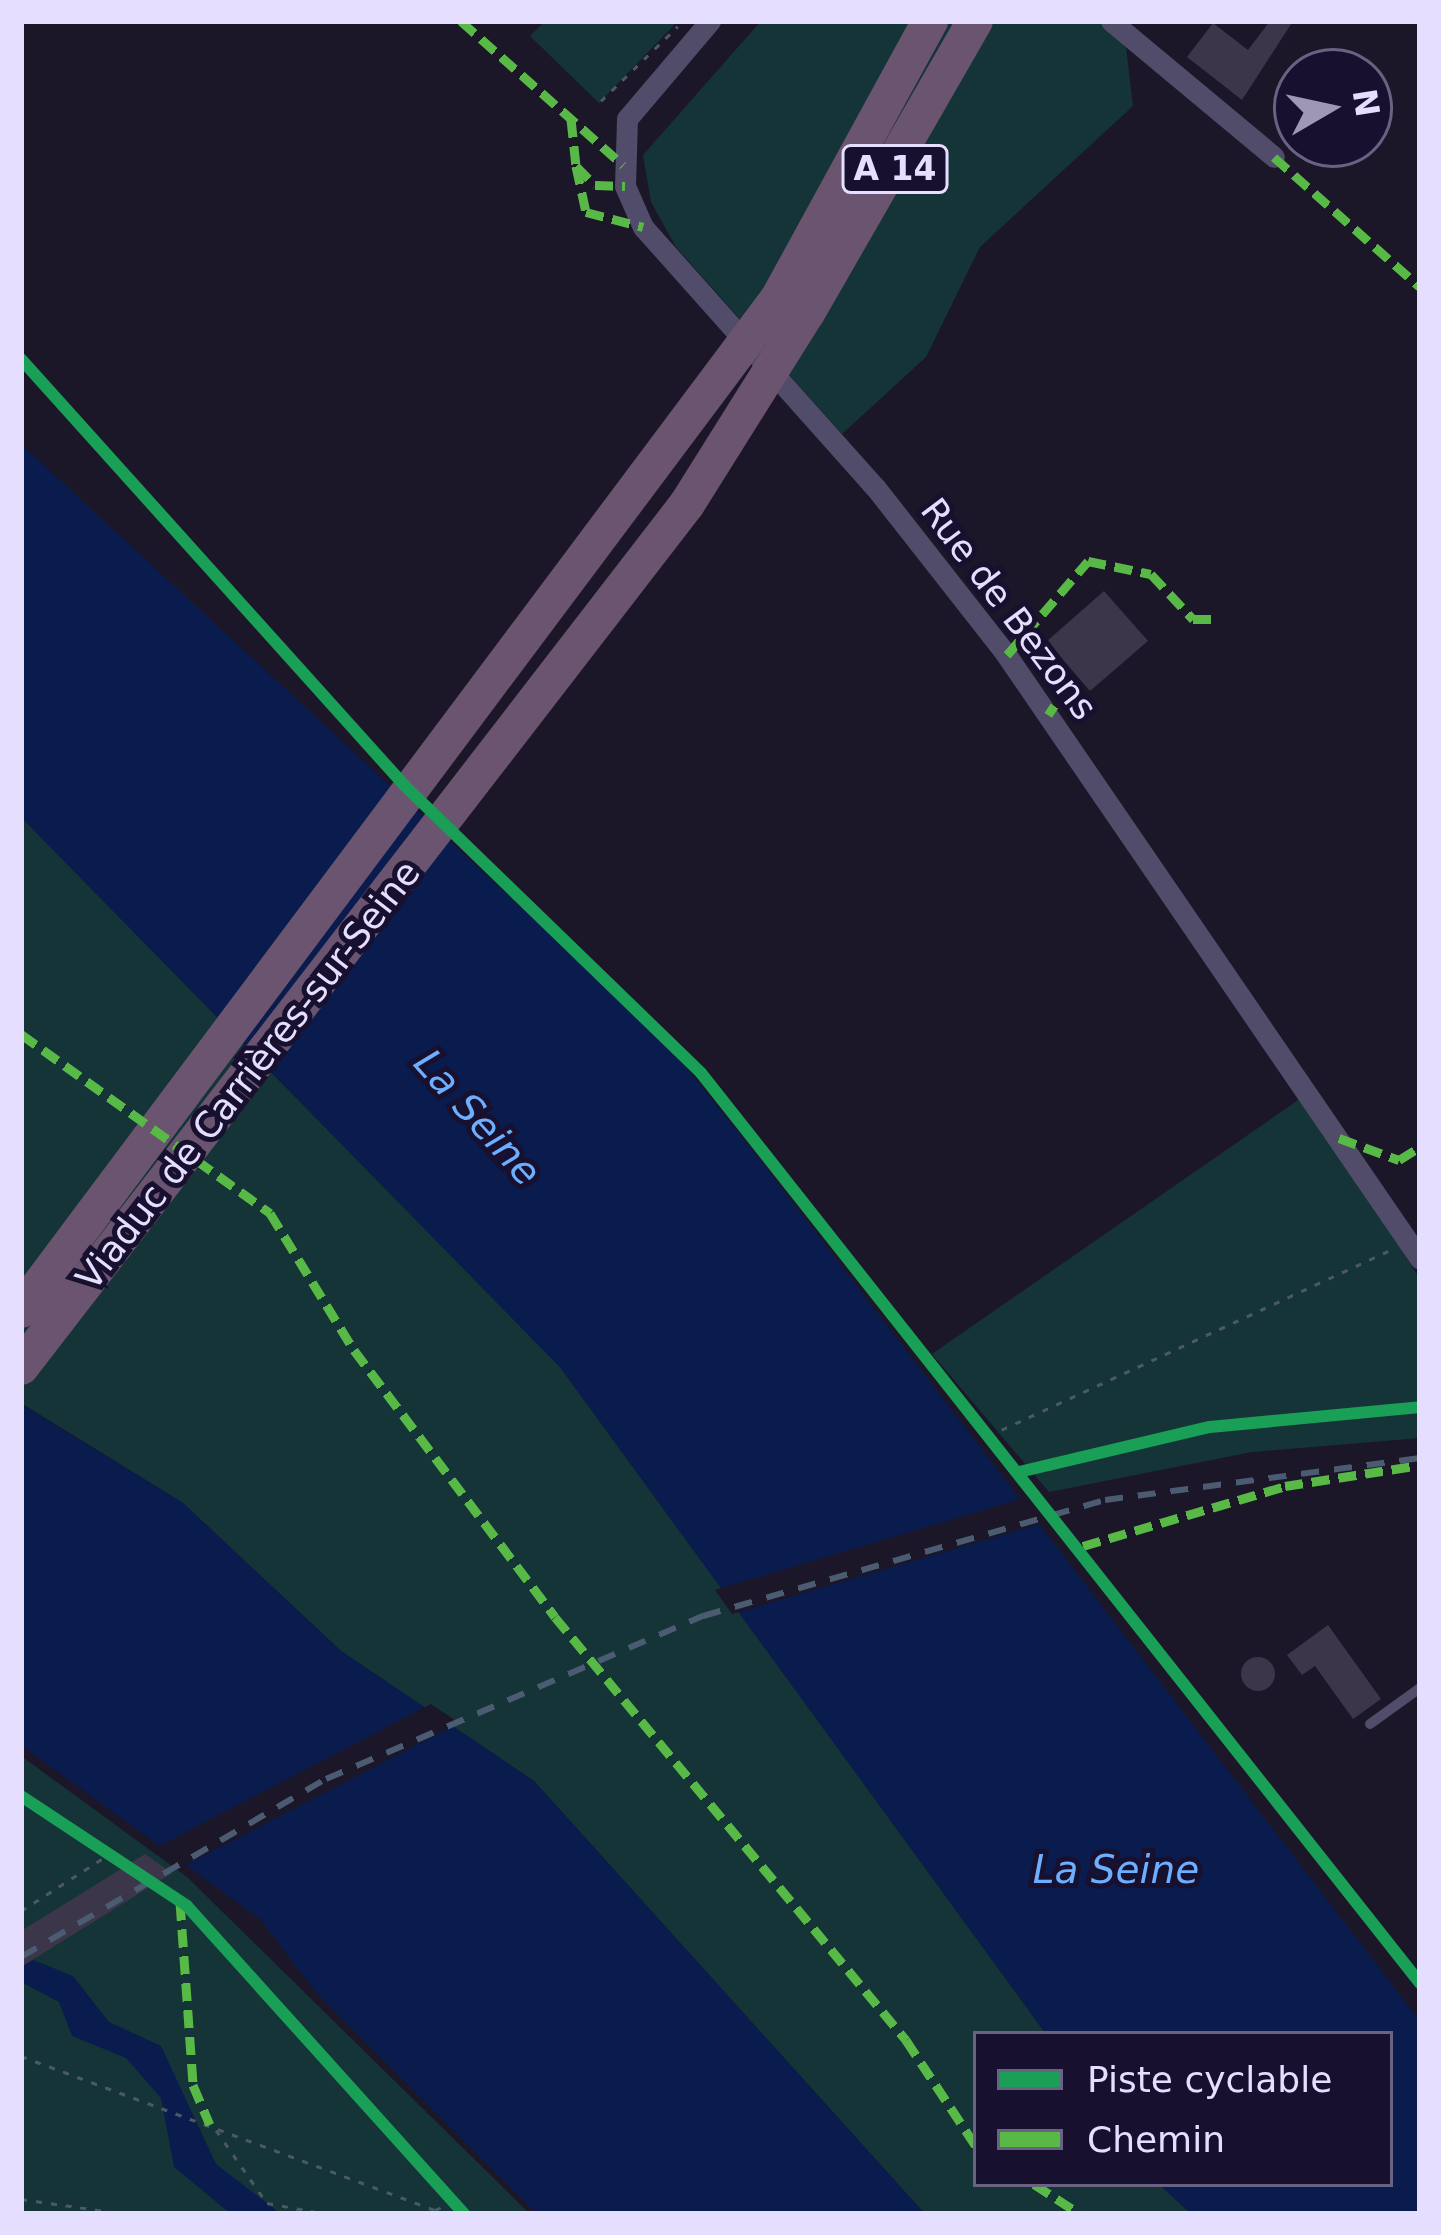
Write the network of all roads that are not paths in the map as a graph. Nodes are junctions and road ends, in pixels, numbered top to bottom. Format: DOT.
graph roads {
  1 [pos="710,21"];
  2 [pos="930,21"];
  3 [pos="976,21"];
  4 [pos="1111,21"];
  5 [pos="1273,156"];
  6 [pos="793,305"];
  7 [pos="1414,1250"];
  8 [pos="21,1310"];
  9 [pos="21,1367"];
  10 [pos="1420,1688"];
  11 [pos="1370,1724"];
  1 -- 7 [label="street, Rue de Bezons"];
  2 -- 6 [label="highway, A 14"];
  3 -- 6 [label="highway, A 14"];
  4 -- 5 [label="street"];
  6 -- 8 [label="highway, Viaduc de Carrières-sur-Seine / A 14, bridge"];
  6 -- 9 [label="highway, Viaduc de Carrières-sur-Seine / A 14, bridge"];
  10 -- 11 [label="lane"];
}
